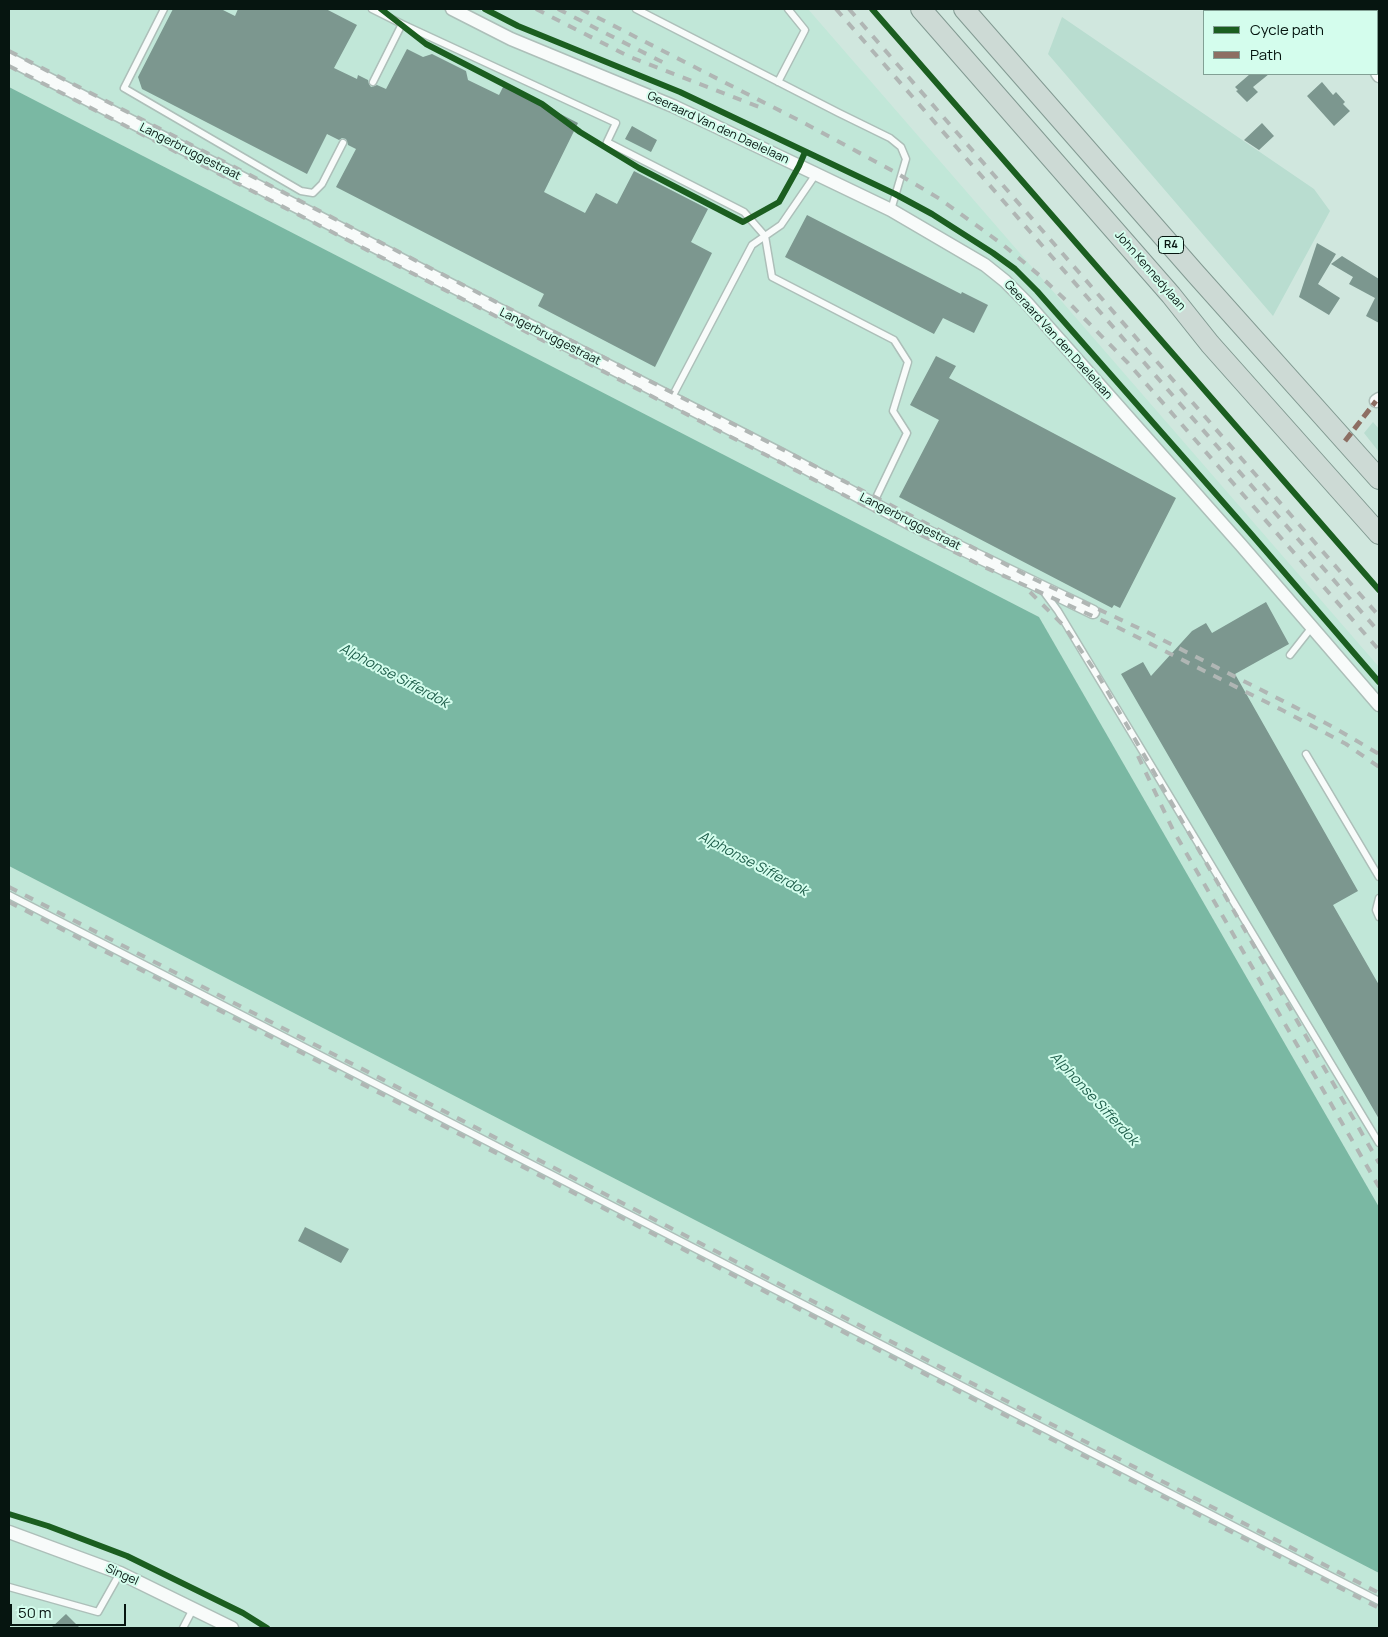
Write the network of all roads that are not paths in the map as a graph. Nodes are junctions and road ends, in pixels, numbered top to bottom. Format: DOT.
graph roads {
  1 [pos="164,9"];
  2 [pos="372,9"];
  3 [pos="452,9"];
  4 [pos="636,9"];
  5 [pos="788,9"];
  6 [pos="921,9"];
  7 [pos="964,9"];
  8 [pos="387,12"];
  9 [pos="402,24"];
  10 [pos="9,59"];
  11 [pos="372,82"];
  12 [pos="778,82"];
  13 [pos="343,143"];
  14 [pos="816,174"];
  15 [pos="891,210"];
  16 [pos="765,236"];
  17 [pos="672,399"];
  18 [pos="1379,480"];
  19 [pos="873,504"];
  20 [pos="1379,534"];
  21 [pos="1040,587"];
  22 [pos="1094,612"];
  23 [pos="1312,626"];
  24 [pos="1290,655"];
  25 [pos="1379,705"];
  26 [pos="1306,754"];
  27 [pos="1379,877"];
  28 [pos="9,895"];
  29 [pos="1379,898"];
  30 [pos="1379,917"];
  31 [pos="1379,1143"];
  32 [pos="9,1532"];
  33 [pos="120,1573"];
  34 [pos="9,1587"];
  35 [pos="1379,1600"];
  36 [pos="193,1609"];
  37 [pos="183,1628"];
  38 [pos="232,1628"];
  1 -- 13 [label="lane"];
  2 -- 8 [label="lane"];
  3 -- 14 [label="street, Geeraard Van den Daelelaan"];
  4 -- 12 [label="lane"];
  5 -- 12 [label="lane"];
  6 -- 20 [label="highway, John Kennedylaan / R4"];
  7 -- 18 [label="highway, R4"];
  8 -- 9 [label="lane"];
  9 -- 11 [label="lane"];
  9 -- 16 [label="lane"];
  10 -- 17 [label="street, Langerbruggestraat"];
  12 -- 15 [label="lane"];
  14 -- 15 [label="street, Geeraard Van den Daelelaan"];
  14 -- 16 [label="lane"];
  15 -- 23 [label="street, Geeraard Van den Daelelaan"];
  16 -- 17 [label="lane"];
  16 -- 19 [label="lane"];
  17 -- 19 [label="street, Langerbruggestraat"];
  19 -- 21 [label="street, Langerbruggestraat"];
  21 -- 22 [label="street, Langerbruggestraat"];
  21 -- 31 [label="lane"];
  23 -- 24 [label="lane"];
  23 -- 25 [label="street, Geeraard Van den Daelelaan"];
  26 -- 27 [label="lane"];
  28 -- 35 [label="lane"];
  29 -- 30 [label="lane"];
  32 -- 33 [label="street, Singel"];
  33 -- 34 [label="lane"];
  33 -- 36 [label="street, Singel"];
  36 -- 37 [label="lane"];
  36 -- 38 [label="street, Singel"];
}
